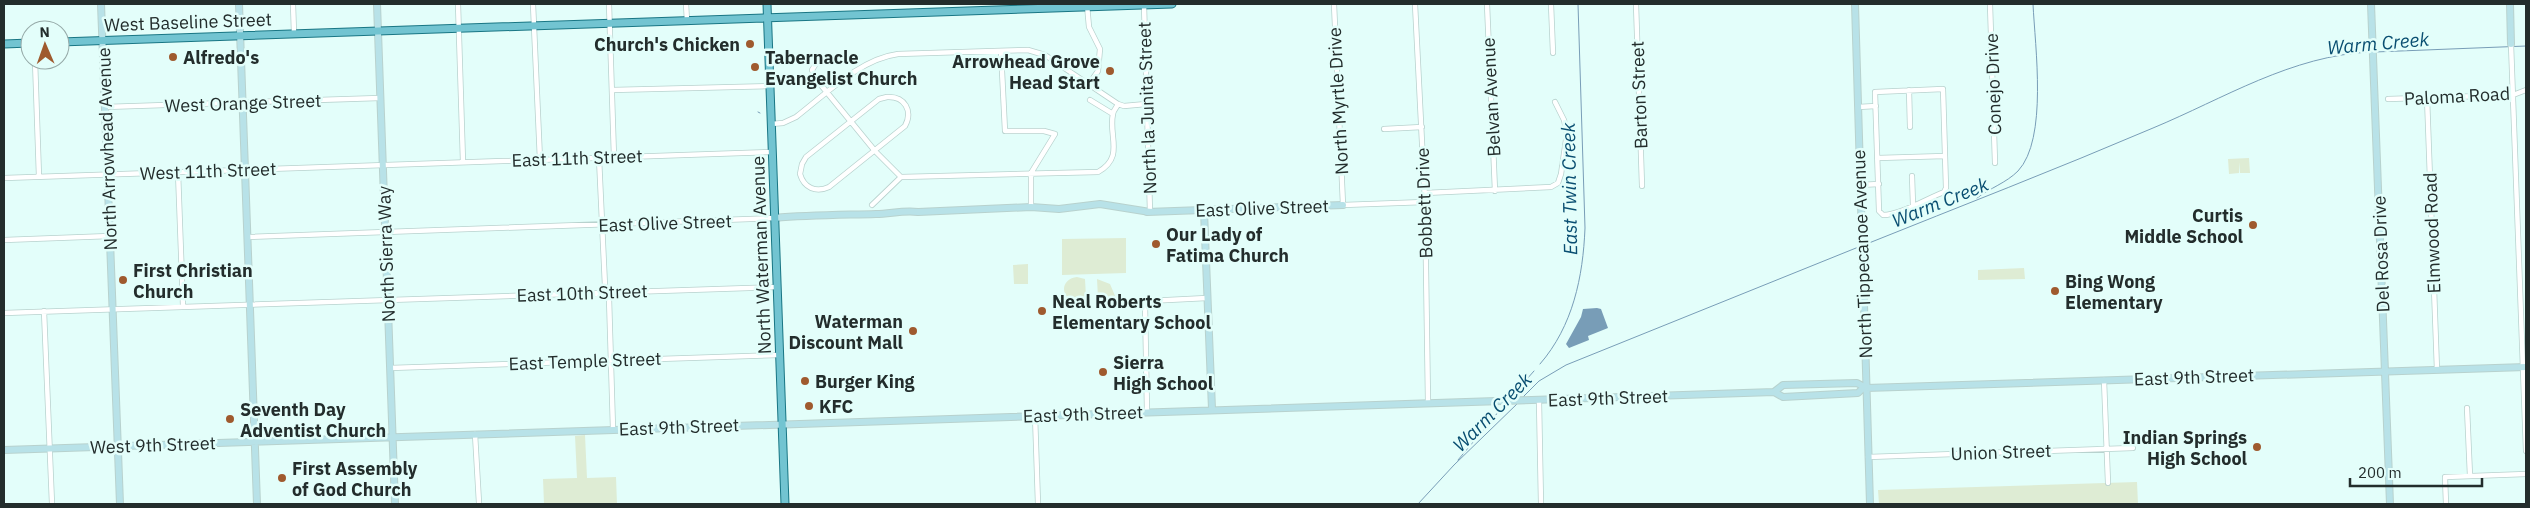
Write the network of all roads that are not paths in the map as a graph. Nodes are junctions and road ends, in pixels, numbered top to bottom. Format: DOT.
graph roads {
  1 [pos="101,4"];
  2 [pos="239,4"];
  3 [pos="293,4"];
  4 [pos="377,4"];
  5 [pos="458,4"];
  6 [pos="533,4"];
  7 [pos="609,4"];
  8 [pos="686,4"];
  9 [pos="767,4"];
  10 [pos="1172,4"];
  11 [pos="1334,4"];
  12 [pos="1415,4"];
  13 [pos="1487,4"];
  14 [pos="1551,4"];
  15 [pos="1636,4"];
  16 [pos="1855,4"];
  17 [pos="1990,4"];
  18 [pos="2371,4"];
  19 [pos="2510,4"];
  20 [pos="1087,5"];
  21 [pos="1144,5"];
  22 [pos="1007,7"];
  23 [pos="767,18"];
  24 [pos="687,21"];
  25 [pos="610,23"];
  26 [pos="534,26"];
  27 [pos="458,28"];
  28 [pos="378,30"];
  29 [pos="294,33"];
  30 [pos="240,35"];
  31 [pos="102,40"];
  32 [pos="70,42"];
  33 [pos="20,43"];
  34 [pos="4,44"];
  35 [pos="2511,46"];
  36 [pos="1000,51"];
  37 [pos="1553,53"];
  38 [pos="815,64"];
  39 [pos="35,70"];
  40 [pos="1090,84"];
  41 [pos="770,86"];
  42 [pos="612,90"];
  43 [pos="1909,90"];
  44 [pos="2526,90"];
  45 [pos="827,94"];
  46 [pos="2513,95"];
  47 [pos="2427,97"];
  48 [pos="380,98"];
  49 [pos="2388,99"];
  50 [pos="1090,100"];
  51 [pos="1555,102"];
  52 [pos="243,103"];
  53 [pos="1118,104"];
  54 [pos="1146,104"];
  55 [pos="1876,106"];
  56 [pos="105,107"];
  57 [pos="1858,107"];
  58 [pos="1113,114"];
  59 [pos="850,122"];
  60 [pos="771,124"];
  61 [pos="1422,127"];
  62 [pos="1910,127"];
  63 [pos="1384,129"];
  64 [pos="874,151"];
  65 [pos="772,152"];
  66 [pos="1945,156"];
  67 [pos="614,157"];
  68 [pos="599,158"];
  69 [pos="1878,158"];
  70 [pos="540,160"];
  71 [pos="463,162"];
  72 [pos="1995,163"];
  73 [pos="383,165"];
  74 [pos="245,170"];
  75 [pos="178,172"];
  76 [pos="1031,173"];
  77 [pos="108,175"];
  78 [pos="1912,176"];
  79 [pos="39,177"];
  80 [pos="901,177"];
  81 [pos="4,178"];
  82 [pos="1879,184"];
  83 [pos="1860,185"];
  84 [pos="1642,186"];
  85 [pos="1495,191"];
  86 [pos="1425,193"];
  87 [pos="1425,202"];
  88 [pos="872,205"];
  89 [pos="1343,205"];
  90 [pos="1913,205"];
  91 [pos="1030,207"];
  92 [pos="1204,211"];
  93 [pos="1150,212"];
  94 [pos="775,218"];
  95 [pos="602,225"];
  96 [pos="385,233"];
  97 [pos="110,236"];
  98 [pos="248,237"];
  99 [pos="4,240"];
  100 [pos="777,287"];
  101 [pos="607,293"];
  102 [pos="1208,298"];
  103 [pos="388,299"];
  104 [pos="250,304"];
  105 [pos="183,306"];
  106 [pos="113,308"];
  107 [pos="44,311"];
  108 [pos="4,313"];
  109 [pos="779,356"];
  110 [pos="611,360"];
  111 [pos="2525,367"];
  112 [pos="390,368"];
  113 [pos="2438,370"];
  114 [pos="2385,371"];
  115 [pos="2104,380"];
  116 [pos="1864,388"];
  117 [pos="1774,392"];
  118 [pos="1539,401"];
  119 [pos="1428,402"];
  120 [pos="2467,408"];
  121 [pos="1212,409"];
  122 [pos="1147,412"];
  123 [pos="1035,415"];
  124 [pos="782,424"];
  125 [pos="613,429"];
  126 [pos="476,434"];
  127 [pos="392,436"];
  128 [pos="255,441"];
  129 [pos="117,446"];
  130 [pos="2134,448"];
  131 [pos="50,449"];
  132 [pos="2107,449"];
  133 [pos="4,450"];
  134 [pos="2526,451"];
  135 [pos="1868,457"];
  136 [pos="2526,474"];
  137 [pos="2470,476"];
  138 [pos="2108,482"];
  139 [pos="479,503"];
  140 [pos="52,504"];
  141 [pos="120,504"];
  142 [pos="257,504"];
  143 [pos="395,504"];
  144 [pos="786,504"];
  145 [pos="1038,504"];
  146 [pos="1541,504"];
  147 [pos="1870,504"];
  148 [pos="2390,504"];
  149 [pos="2446,504"];
  1 -- 31 [label="street, North Arrowhead Avenue"];
  2 -- 30 [label="street"];
  3 -- 29 [label="street"];
  4 -- 28 [label="street, North Sierra Way"];
  5 -- 27 [label="street"];
  6 -- 26 [label="street"];
  7 -- 25 [label="street"];
  8 -- 24 [label="street"];
  9 -- 23 [label="main road, North Waterman Avenue"];
  10 -- 21 [label="main road, West Baseline Street"];
  11 -- 89 [label="street, North Myrtle Drive"];
  12 -- 61 [label="street, Bobbett Drive"];
  13 -- 85 [label="street, Belvan Avenue"];
  14 -- 37 [label="street"];
  15 -- 84 [label="street, Barton Street"];
  16 -- 57 [label="street, North Tippecanoe Avenue"];
  17 -- 72 [label="street, Conejo Drive"];
  18 -- 114 [label="street, Del Rosa Drive"];
  19 -- 35 [label="street"];
  20 -- 21 [label="main road, West Baseline Street"];
  20 -- 22 [label="main road, West Baseline Street"];
  20 -- 40 [label="street"];
  21 -- 54 [label="street, North la Junita Street"];
  22 -- 23 [label="main road, West Baseline Street"];
  23 -- 24 [label="main road, West Baseline Street"];
  23 -- 41 [label="main road, North Waterman Avenue"];
  24 -- 25 [label="main road, West Baseline Street"];
  25 -- 26 [label="main road, West Baseline Street"];
  25 -- 42 [label="street"];
  26 -- 27 [label="main road, West Baseline Street"];
  26 -- 70 [label="street"];
  27 -- 28 [label="main road, West Baseline Street"];
  27 -- 71 [label="street"];
  28 -- 29 [label="main road, West Baseline Street"];
  28 -- 48 [label="street, North Sierra Way"];
  29 -- 30 [label="main road, West Baseline Street"];
  30 -- 31 [label="main road, West Baseline Street"];
  30 -- 52 [label="street"];
  31 -- 32 [label="main road, West Baseline Street"];
  31 -- 56 [label="street, North Arrowhead Avenue"];
  33 -- 34 [label="main road"];
  35 -- 46 [label="street"];
  36 -- 40 [label="street"];
  36 -- 45 [label="street"];
  36 -- 76 [label="street"];
  38 -- 45 [label="street"];
  39 -- 79 [label="street"];
  40 -- 53 [label="street"];
  41 -- 42 [label="street"];
  41 -- 60 [label="main road, North Waterman Avenue"];
  42 -- 67 [label="street"];
  43 -- 55 [label="street"];
  43 -- 62 [label="street"];
  43 -- 66 [label="street"];
  44 -- 46 [label="street, Paloma Road"];
  45 -- 59 [label="street"];
  45 -- 60 [label="street"];
  46 -- 47 [label="street, Paloma Road"];
  46 -- 111 [label="street"];
  47 -- 49 [label="street, Paloma Road"];
  47 -- 113 [label="street, Elmwood Road"];
  48 -- 52 [label="street, West Orange Street"];
  48 -- 73 [label="street, North Sierra Way"];
  50 -- 58 [label="street"];
  51 -- 85 [label="street"];
  52 -- 56 [label="street, West Orange Street"];
  52 -- 74 [label="street"];
  53 -- 54 [label="street"];
  53 -- 58 [label="street"];
  54 -- 93 [label="street, North la Junita Street"];
  55 -- 57 [label="street"];
  55 -- 69 [label="street"];
  56 -- 77 [label="street, North Arrowhead Avenue"];
  57 -- 83 [label="street, North Tippecanoe Avenue"];
  58 -- 76 [label="street"];
  59 -- 64 [label="street"];
  59 -- 64 [label="street"];
  59 -- 64 [label="street"];
  60 -- 65 [label="main road, North Waterman Avenue"];
  61 -- 63 [label="street"];
  61 -- 86 [label="street, Bobbett Drive"];
  64 -- 80 [label="street"];
  65 -- 67 [label="street, East 11th Street"];
  65 -- 94 [label="main road, North Waterman Avenue"];
  66 -- 69 [label="street"];
  66 -- 90 [label="street"];
  67 -- 68 [label="street, East 11th Street"];
  68 -- 70 [label="street, East 11th Street"];
  68 -- 95 [label="street"];
  69 -- 82 [label="street"];
  70 -- 71 [label="street, East 11th Street"];
  71 -- 73 [label="street, East 11th Street"];
  73 -- 74 [label="street, West 11th Street"];
  73 -- 96 [label="street, North Sierra Way"];
  74 -- 75 [label="street, West 11th Street"];
  74 -- 98 [label="street"];
  75 -- 77 [label="street, West 11th Street"];
  75 -- 105 [label="street"];
  76 -- 80 [label="street"];
  76 -- 91 [label="street"];
  77 -- 79 [label="street, West 11th Street"];
  77 -- 97 [label="street, North Arrowhead Avenue"];
  78 -- 90 [label="street"];
  79 -- 81 [label="street, West 11th Street"];
  80 -- 88 [label="street"];
  82 -- 83 [label="street"];
  82 -- 90 [label="street"];
  83 -- 116 [label="street, North Tippecanoe Avenue"];
  85 -- 86 [label="street"];
  86 -- 87 [label="street, Bobbett Drive"];
  87 -- 89 [label="street"];
  87 -- 119 [label="street, Bobbett Drive"];
  89 -- 92 [label="street, East Olive Street"];
  91 -- 93 [label="street, East Olive Street"];
  91 -- 94 [label="street, East Olive Street"];
  92 -- 93 [label="street, East Olive Street"];
  92 -- 102 [label="street"];
  94 -- 95 [label="street, East Olive Street"];
  94 -- 100 [label="main road, North Waterman Avenue"];
  95 -- 96 [label="street, East Olive Street"];
  95 -- 101 [label="street"];
  96 -- 98 [label="street, East Olive Street"];
  96 -- 103 [label="street, North Sierra Way"];
  97 -- 99 [label="street"];
  97 -- 106 [label="street, North Arrowhead Avenue"];
  98 -- 104 [label="street"];
  100 -- 101 [label="street, East 10th Street"];
  100 -- 109 [label="main road, North Waterman Avenue"];
  101 -- 103 [label="street, East 10th Street"];
  101 -- 110 [label="street"];
  102 -- 121 [label="street"];
  102 -- 122 [label="street"];
  103 -- 104 [label="street, East 10th Street"];
  103 -- 112 [label="street, North Sierra Way"];
  104 -- 105 [label="street, East 10th Street"];
  104 -- 128 [label="street"];
  105 -- 106 [label="street, East 10th Street"];
  106 -- 107 [label="street, East 10th Street"];
  106 -- 129 [label="street, North Arrowhead Avenue"];
  107 -- 108 [label="street, East 10th Street"];
  107 -- 131 [label="street"];
  109 -- 110 [label="street, East Temple Street"];
  109 -- 124 [label="main road, North Waterman Avenue"];
  110 -- 112 [label="street, East Temple Street"];
  110 -- 125 [label="street"];
  111 -- 113 [label="street, East 9th Street"];
  111 -- 134 [label="street"];
  112 -- 127 [label="street, North Sierra Way"];
  113 -- 114 [label="street, East 9th Street"];
  114 -- 115 [label="street, East 9th Street"];
  114 -- 148 [label="street, Del Rosa Drive"];
  115 -- 116 [label="street, East 9th Street"];
  115 -- 132 [label="street"];
  116 -- 117 [label="street, East 9th Street"];
  116 -- 117 [label="street, East 9th Street"];
  116 -- 135 [label="street, North Tippecanoe Avenue"];
  117 -- 118 [label="street, East 9th Street"];
  118 -- 119 [label="street, East 9th Street"];
  118 -- 146 [label="street"];
  119 -- 121 [label="street, East 9th Street"];
  120 -- 137 [label="street"];
  121 -- 122 [label="street, East 9th Street"];
  122 -- 123 [label="street, East 9th Street"];
  123 -- 124 [label="street, East 9th Street"];
  123 -- 145 [label="street"];
  124 -- 125 [label="street, East 9th Street"];
  124 -- 144 [label="main road, North Waterman Avenue"];
  125 -- 126 [label="street, East 9th Street"];
  126 -- 127 [label="street, East 9th Street"];
  126 -- 139 [label="street"];
  127 -- 128 [label="street, West 9th Street"];
  127 -- 143 [label="street, North Sierra Way"];
  128 -- 129 [label="street, West 9th Street"];
  128 -- 142 [label="street"];
  129 -- 131 [label="street, West 9th Street"];
  129 -- 141 [label="street, North Arrowhead Avenue"];
  130 -- 132 [label="street, Union Street"];
  131 -- 133 [label="street, West 9th Street"];
  131 -- 140 [label="street"];
  132 -- 135 [label="street, Union Street"];
  132 -- 138 [label="street"];
  135 -- 147 [label="street, North Tippecanoe Avenue"];
  136 -- 137 [label="street"];
  137 -- 149 [label="street"];
}
